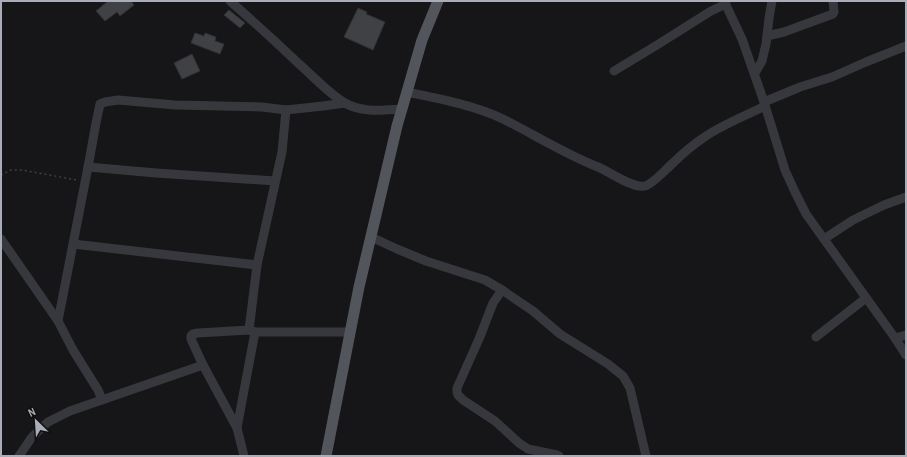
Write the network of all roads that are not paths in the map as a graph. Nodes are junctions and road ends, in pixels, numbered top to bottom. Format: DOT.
graph roads {
  1 [pos="230,1"];
  2 [pos="438,1"];
  3 [pos="772,1"];
  4 [pos="833,1"];
  5 [pos="725,2"];
  6 [pos="767,36"];
  7 [pos="906,46"];
  8 [pos="614,71"];
  9 [pos="754,73"];
  10 [pos="407,92"];
  11 [pos="345,103"];
  12 [pos="765,104"];
  13 [pos="402,109"];
  14 [pos="286,110"];
  15 [pos="88,167"];
  16 [pos="275,181"];
  17 [pos="906,198"];
  18 [pos="371,236"];
  19 [pos="1,239"];
  20 [pos="824,239"];
  21 [pos="74,244"];
  22 [pos="257,265"];
  23 [pos="502,290"];
  24 [pos="866,298"];
  25 [pos="58,320"];
  26 [pos="252,331"];
  27 [pos="350,332"];
  28 [pos="906,335"];
  29 [pos="816,337"];
  30 [pos="895,338"];
  31 [pos="906,355"];
  32 [pos="203,365"];
  33 [pos="102,400"];
  34 [pos="237,428"];
  35 [pos="19,456"];
  36 [pos="244,456"];
  37 [pos="326,456"];
  38 [pos="560,456"];
  39 [pos="646,456"];
  1 -- 11 [label="street"];
  2 -- 10 [label="main road"];
  3 -- 6 [label="street"];
  4 -- 6 [label="street"];
  5 -- 8 [label="street"];
  5 -- 9 [label="street"];
  6 -- 9 [label="street"];
  7 -- 12 [label="street"];
  9 -- 12 [label="street"];
  10 -- 12 [label="street"];
  10 -- 13 [label="main road"];
  11 -- 13 [label="street"];
  11 -- 14 [label="street"];
  12 -- 20 [label="street"];
  13 -- 18 [label="main road"];
  14 -- 15 [label="street"];
  14 -- 16 [label="street"];
  15 -- 16 [label="street"];
  15 -- 21 [label="street"];
  16 -- 22 [label="street"];
  17 -- 20 [label="street"];
  18 -- 23 [label="street"];
  18 -- 27 [label="main road"];
  19 -- 25 [label="street"];
  20 -- 24 [label="street"];
  21 -- 22 [label="street"];
  21 -- 25 [label="street"];
  22 -- 26 [label="street"];
  23 -- 38 [label="street"];
  23 -- 39 [label="street"];
  24 -- 29 [label="street"];
  24 -- 30 [label="street"];
  25 -- 33 [label="street"];
  26 -- 27 [label="street"];
  26 -- 32 [label="street"];
  26 -- 34 [label="street"];
  27 -- 37 [label="main road"];
  28 -- 30 [label="street"];
  30 -- 31 [label="street"];
  32 -- 33 [label="street"];
  32 -- 34 [label="street"];
  33 -- 35 [label="street"];
  34 -- 36 [label="street"];
}
